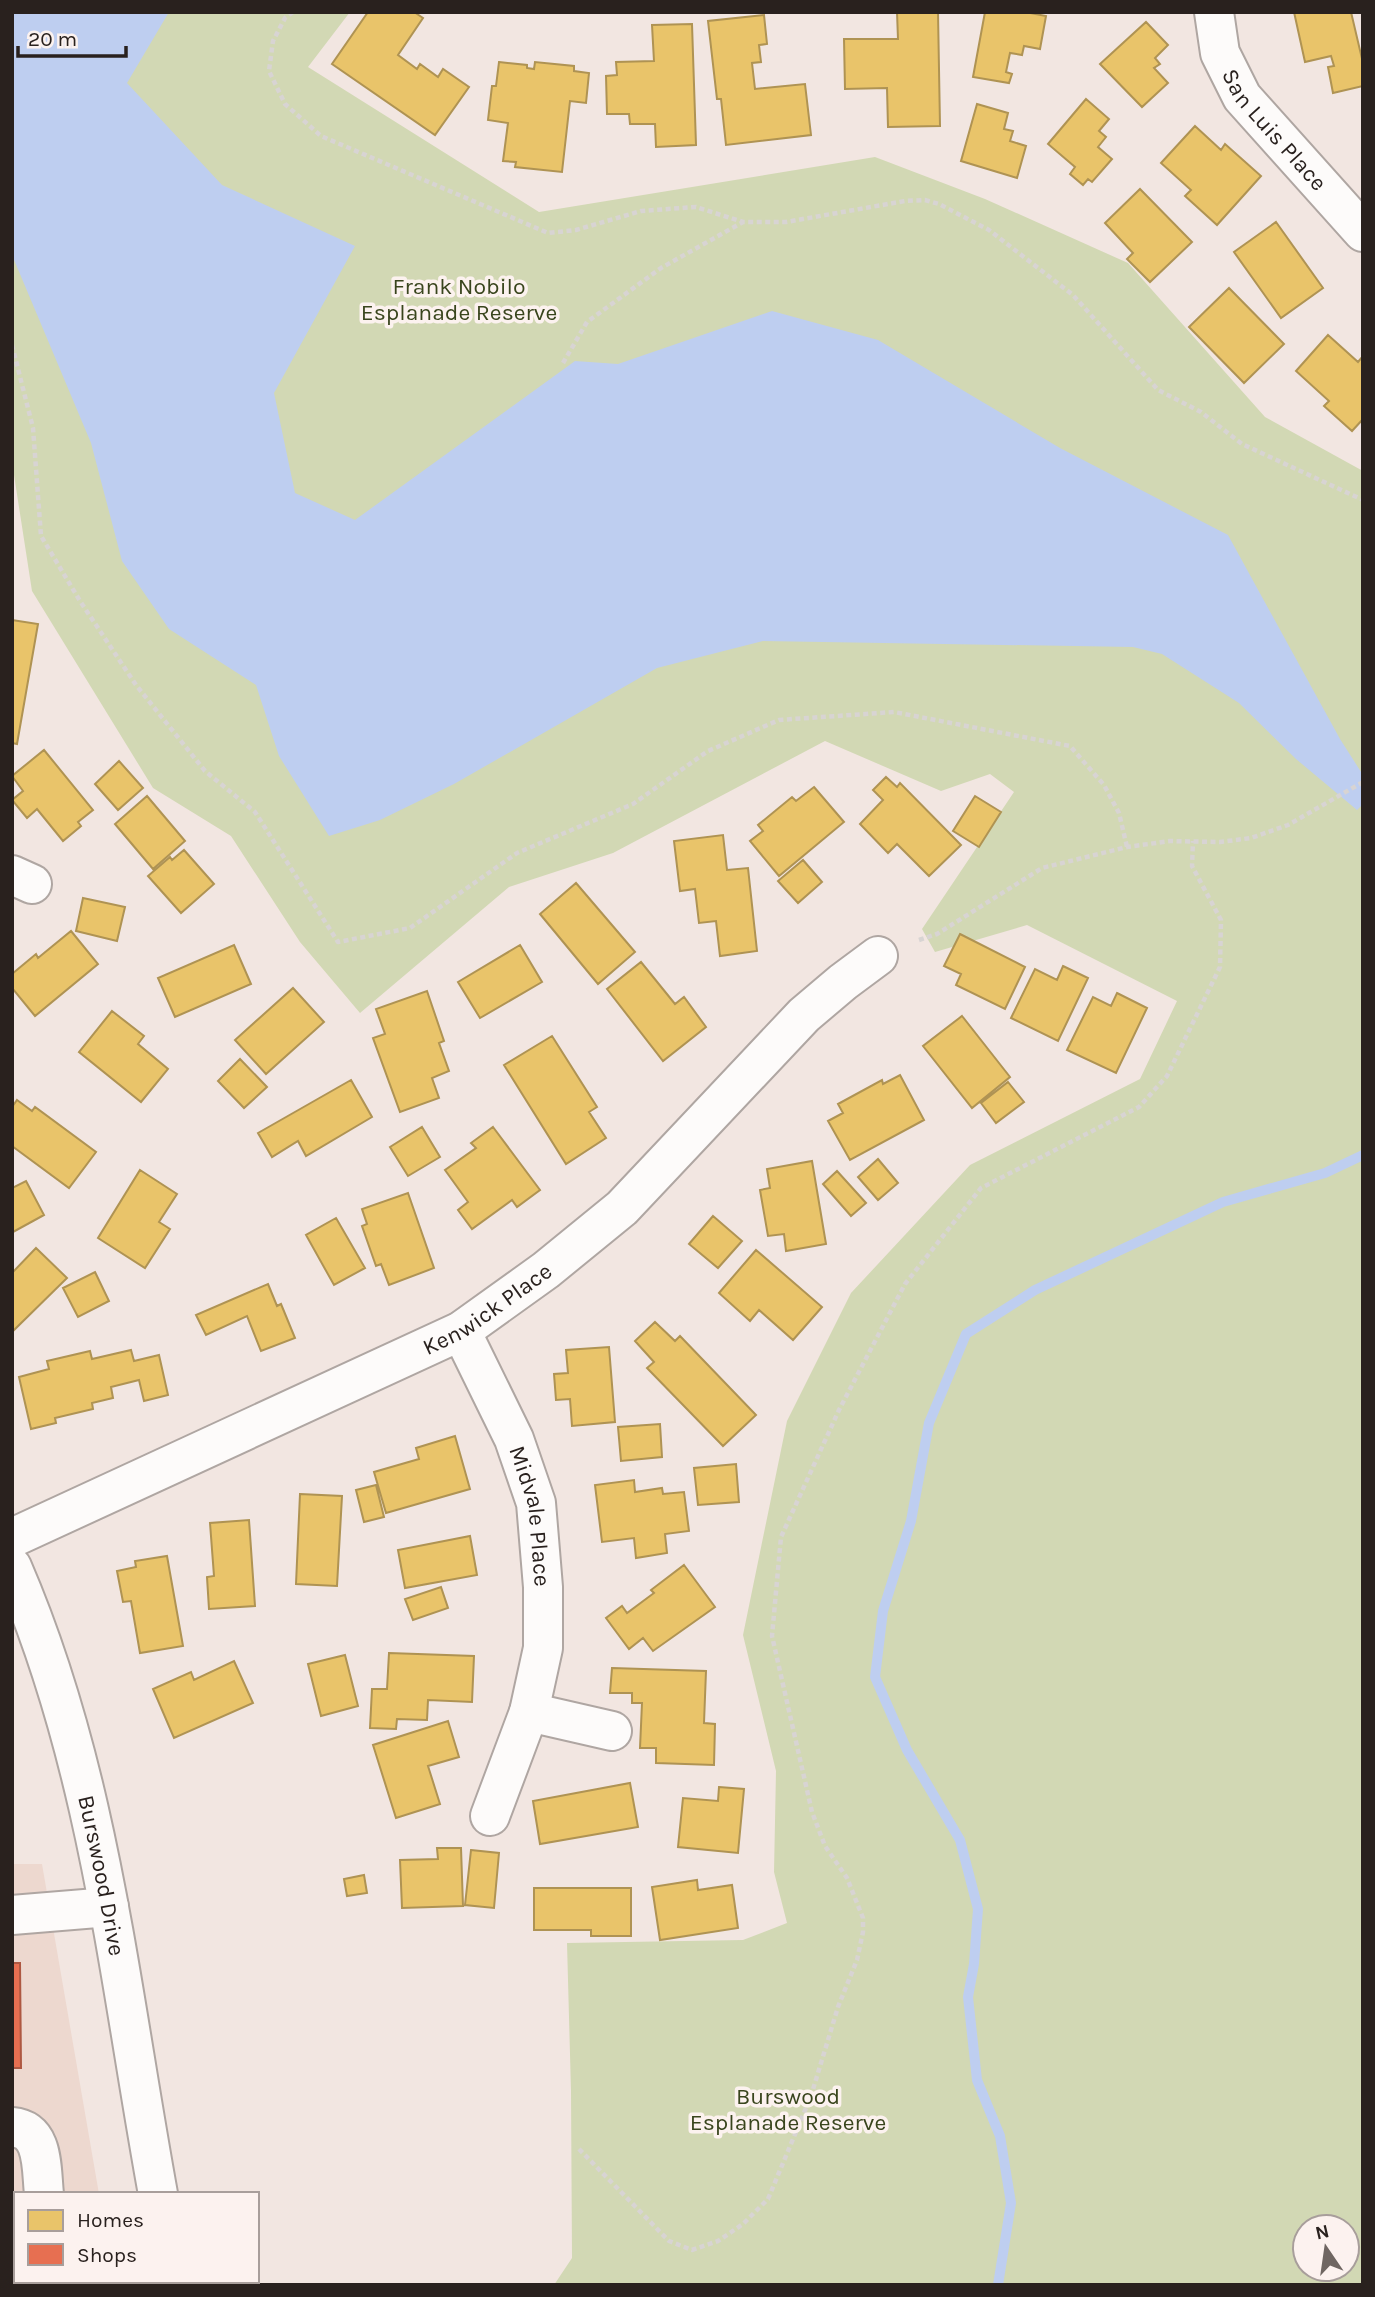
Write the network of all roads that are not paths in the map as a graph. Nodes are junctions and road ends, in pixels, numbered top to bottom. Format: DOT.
graph roads {
  1 [pos="1214,12"];
  2 [pos="1363,232"];
  3 [pos="878,956"];
  4 [pos="461,1331"];
  5 [pos="12,1538"];
  6 [pos="12,1567"];
  7 [pos="529,1712"];
  8 [pos="612,1731"];
  9 [pos="490,1816"];
  10 [pos="109,1907"];
  11 [pos="12,1915"];
  12 [pos="12,2127"];
  13 [pos="44,2192"];
  14 [pos="158,2192"];
  1 -- 2 [label="street, San Luis Place"];
  3 -- 4 [label="street, Kenwick Place"];
  4 -- 5 [label="street, Kenwick Place"];
  4 -- 7 [label="street, Midvale Place"];
  6 -- 10 [label="street, Burswood Drive"];
  7 -- 8 [label="street"];
  7 -- 9 [label="street, Midvale Place"];
  10 -- 11 [label="street"];
  10 -- 14 [label="street, Burswood Drive"];
  12 -- 13 [label="street"];
}
